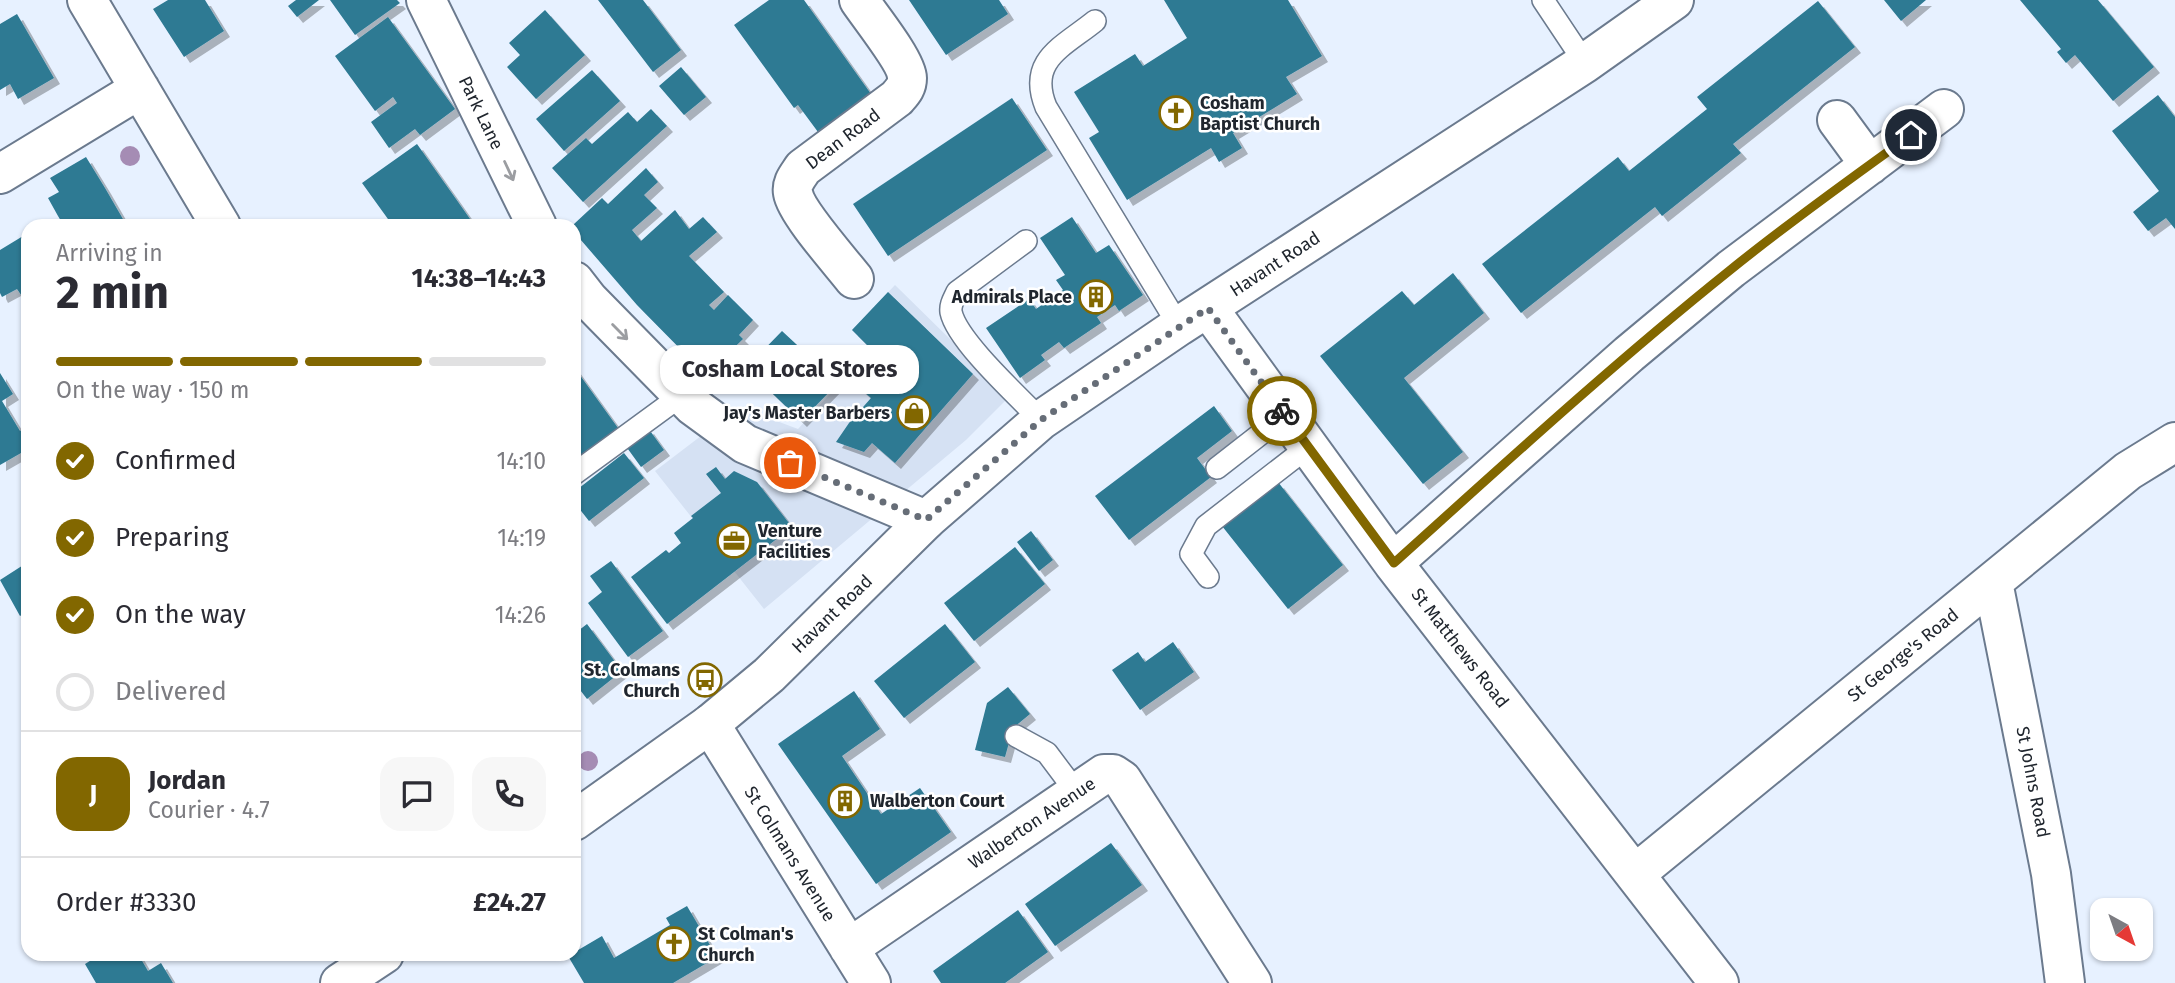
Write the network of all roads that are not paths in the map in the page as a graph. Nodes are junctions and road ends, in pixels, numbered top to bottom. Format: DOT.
graph roads {
  1 [pos="87,0"];
  2 [pos="426,0"];
  3 [pos="859,0"];
  4 [pos="1544,0"];
  5 [pos="1674,0"];
  6 [pos="1095,21"];
  7 [pos="1585,63"];
  8 [pos="140,89"];
  9 [pos="1944,109"];
  10 [pos="1837,120"];
  11 [pos="1870,165"];
  12 [pos="0,174"];
  13 [pos="218,219"];
  14 [pos="534,219"];
  15 [pos="1026,241"];
  16 [pos="854,279"];
  17 [pos="581,290"];
  18 [pos="1193,317"];
  19 [pos="682,395"];
  20 [pos="1285,415"];
  21 [pos="1041,420"];
  22 [pos="2175,442"];
  23 [pos="1308,447"];
  24 [pos="1217,468"];
  25 [pos="581,469"];
  26 [pos="926,520"];
  27 [pos="1394,563"];
  28 [pos="1208,577"];
  29 [pos="1993,582"];
  30 [pos="710,724"];
  31 [pos="1016,736"];
  32 [pos="1077,793"];
  33 [pos="581,816"];
  34 [pos="1635,874"];
  35 [pos="849,948"];
  36 [pos="373,961"];
  37 [pos="340,983"];
  38 [pos="871,983"];
  39 [pos="1252,983"];
  40 [pos="1719,983"];
  41 [pos="2065,983"];
  1 -- 8 [label="street"];
  2 -- 14 [label="street, Park Lane, one-way"];
  3 -- 16 [label="street, Dean Road"];
  4 -- 7 [label="lane"];
  5 -- 7 [label="street, Havant Road"];
  6 -- 18 [label="lane"];
  7 -- 18 [label="street, Havant Road"];
  8 -- 12 [label="street"];
  8 -- 13 [label="street"];
  9 -- 11 [label="street"];
  10 -- 11 [label="street"];
  11 -- 27 [label="street"];
  15 -- 21 [label="lane"];
  17 -- 19 [label="street, one-way"];
  18 -- 20 [label="street, St Matthews Road"];
  18 -- 21 [label="street, Havant Road"];
  19 -- 25 [label="lane"];
  19 -- 26 [label="street"];
  20 -- 23 [label="street, St Matthews Road"];
  20 -- 24 [label="lane"];
  21 -- 26 [label="street, Havant Road"];
  22 -- 29 [label="street, St George's Road"];
  23 -- 27 [label="street, St Matthews Road"];
  23 -- 28 [label="lane"];
  26 -- 30 [label="street, Havant Road"];
  27 -- 34 [label="street, St Matthews Road"];
  29 -- 34 [label="street, St George's Road"];
  29 -- 41 [label="street, St Johns Road"];
  30 -- 33 [label="street, Havant Road"];
  30 -- 35 [label="street, St Colmans Avenue"];
  31 -- 32 [label="lane"];
  32 -- 35 [label="street, Walberton Avenue"];
  32 -- 39 [label="street, Walberton Avenue"];
  34 -- 40 [label="street, St Matthews Road"];
  35 -- 38 [label="street, St Colmans Avenue"];
  36 -- 37 [label="street"];
}
